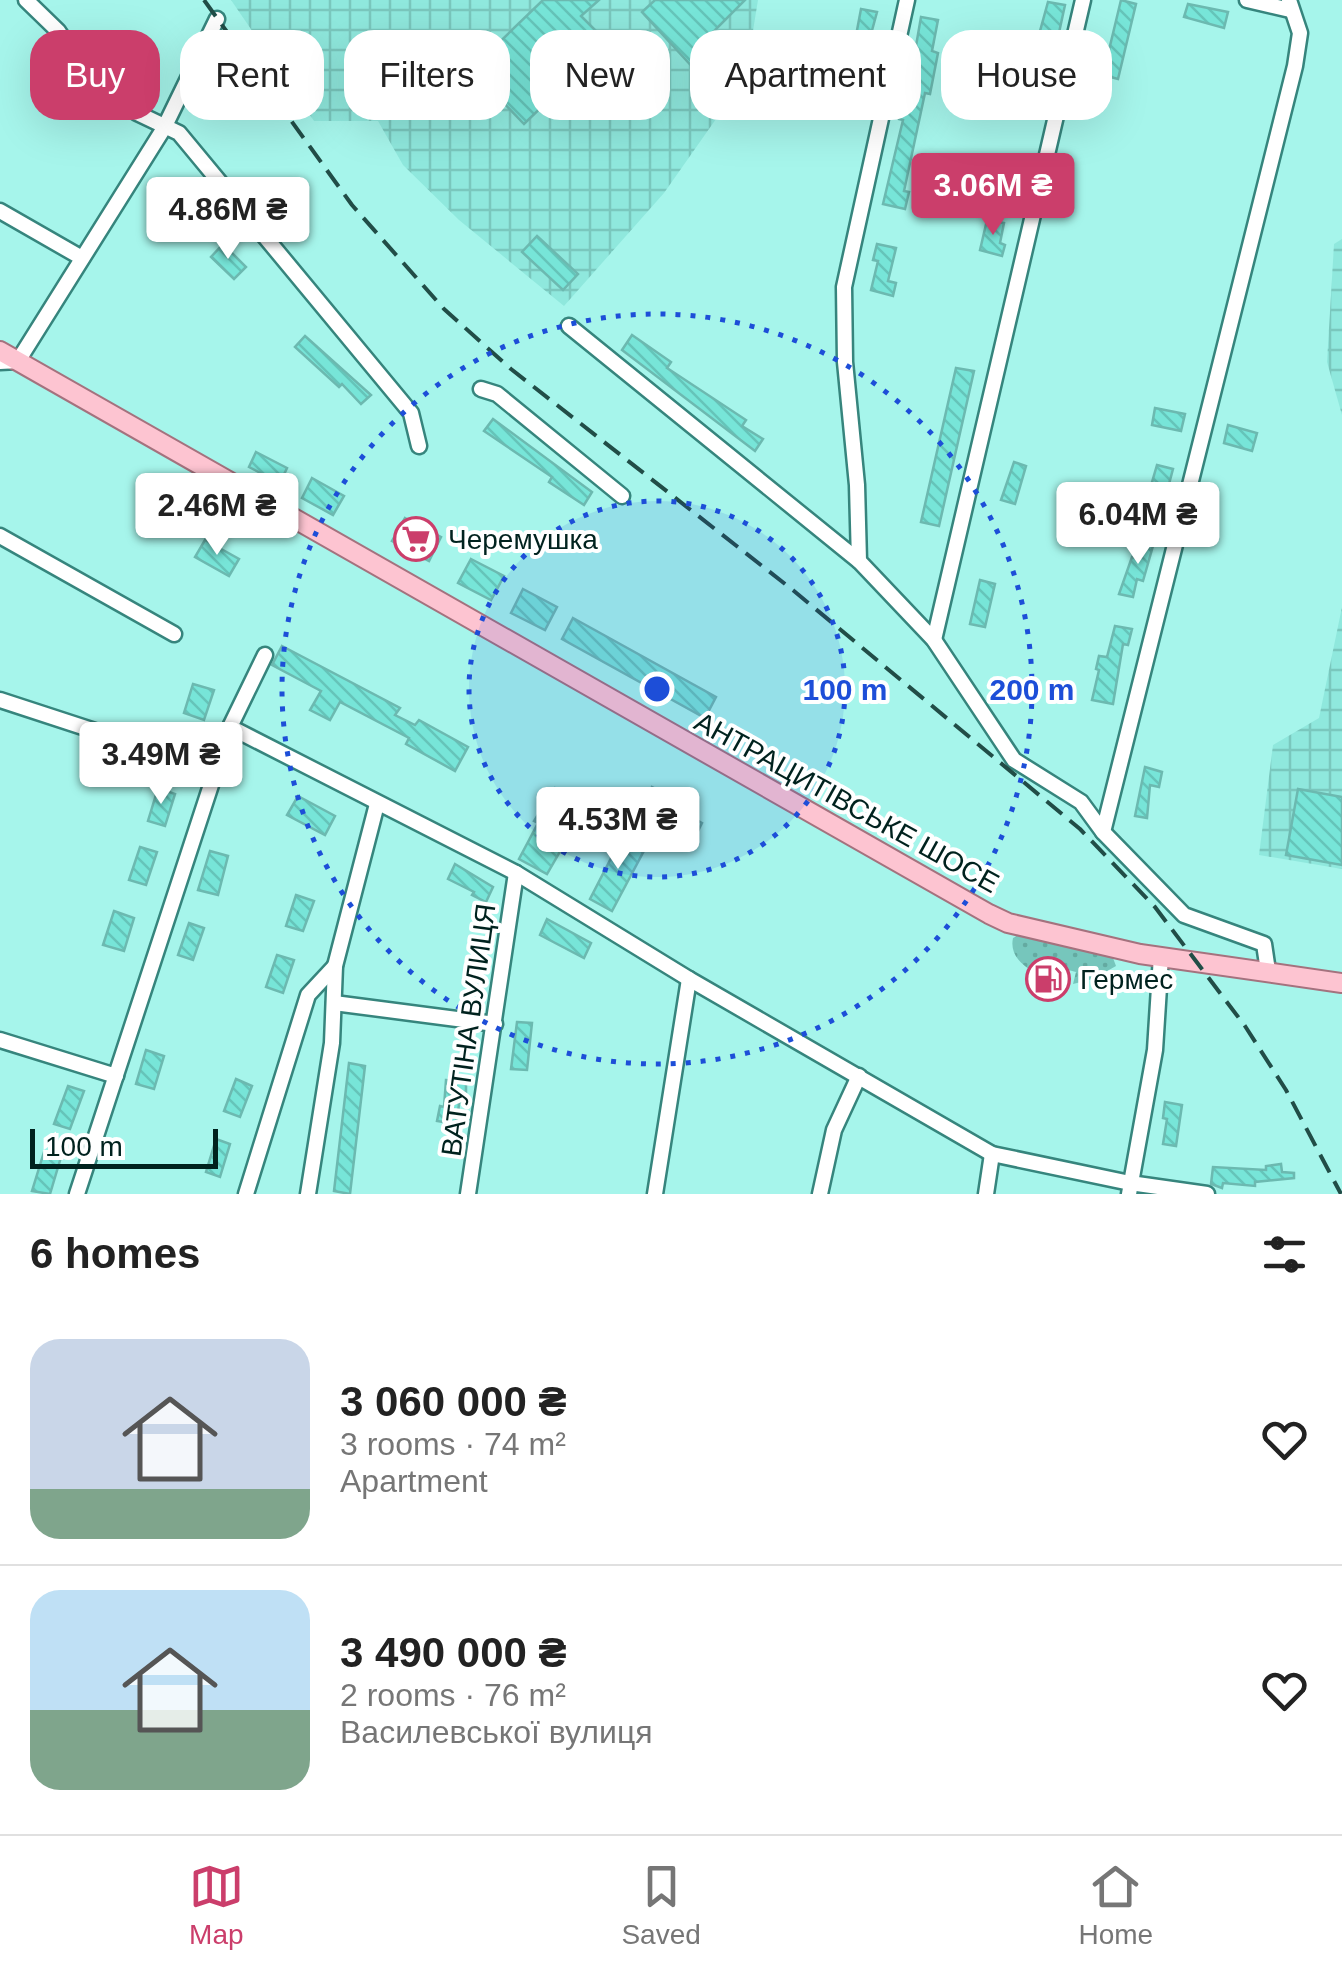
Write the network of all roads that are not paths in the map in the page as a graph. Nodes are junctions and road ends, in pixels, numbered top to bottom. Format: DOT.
graph roads {
  1 [pos="26,0"];
  2 [pos="908,0"];
  3 [pos="1083,0"];
  4 [pos="1247,0"];
  5 [pos="1290,5"];
  6 [pos="217,19"];
  7 [pos="164,128"];
  8 [pos="0,210"];
  9 [pos="82,258"];
  10 [pos="569,326"];
  11 [pos="0,351"];
  12 [pos="9,362"];
  13 [pos="481,389"];
  14 [pos="419,446"];
  15 [pos="622,496"];
  16 [pos="0,536"];
  17 [pos="859,561"];
  18 [pos="174,634"];
  19 [pos="934,640"];
  20 [pos="266,656"];
  21 [pos="0,700"];
  22 [pos="230,728"];
  23 [pos="144,747"];
  24 [pos="377,804"];
  25 [pos="1103,832"];
  26 [pos="516,872"];
  27 [pos="1161,956"];
  28 [pos="334,966"];
  29 [pos="1268,970"];
  30 [pos="689,979"];
  31 [pos="1342,982"];
  32 [pos="334,1004"];
  33 [pos="495,1024"];
  34 [pos="0,1040"];
  35 [pos="116,1076"];
  36 [pos="859,1076"];
  37 [pos="992,1154"];
  38 [pos="1130,1188"];
  39 [pos="78,1194"];
  40 [pos="246,1194"];
  41 [pos="308,1194"];
  42 [pos="468,1194"];
  43 [pos="655,1194"];
  44 [pos="820,1194"];
  45 [pos="986,1194"];
  46 [pos="1207,1194"];
  1 -- 7 [label="street"];
  2 -- 17 [label="street"];
  3 -- 19 [label="street"];
  4 -- 5 [label="street"];
  5 -- 25 [label="street"];
  6 -- 7 [label="street"];
  7 -- 9 [label="street"];
  7 -- 14 [label="street"];
  8 -- 9 [label="street"];
  9 -- 12 [label="street"];
  10 -- 17 [label="street"];
  11 -- 12 [label="main road, АНТРАЦИТІВСЬКЕ ШОСЕ"];
  12 -- 27 [label="main road, АНТРАЦИТІВСЬКЕ ШОСЕ"];
  13 -- 15 [label="street"];
  16 -- 18 [label="street"];
  17 -- 19 [label="street"];
  19 -- 25 [label="street"];
  20 -- 22 [label="street"];
  21 -- 23 [label="street"];
  22 -- 24 [label="street"];
  22 -- 35 [label="street"];
  24 -- 26 [label="street"];
  24 -- 28 [label="street"];
  25 -- 29 [label="street"];
  26 -- 30 [label="street"];
  26 -- 33 [label="street, ВАТУТІНА ВУЛИЦЯ"];
  27 -- 29 [label="main road, АНТРАЦИТІВСЬКЕ ШОСЕ"];
  27 -- 38 [label="street"];
  28 -- 32 [label="street"];
  28 -- 40 [label="street"];
  29 -- 31 [label="main road, АНТРАЦИТІВСЬКЕ ШОСЕ"];
  30 -- 36 [label="street"];
  30 -- 43 [label="street"];
  32 -- 33 [label="street"];
  32 -- 41 [label="street"];
  33 -- 42 [label="street, ВАТУТІНА ВУЛИЦЯ"];
  34 -- 35 [label="street"];
  35 -- 39 [label="street"];
  36 -- 37 [label="street"];
  36 -- 44 [label="street"];
  37 -- 38 [label="street"];
  37 -- 45 [label="street"];
  38 -- 46 [label="street"];
}
